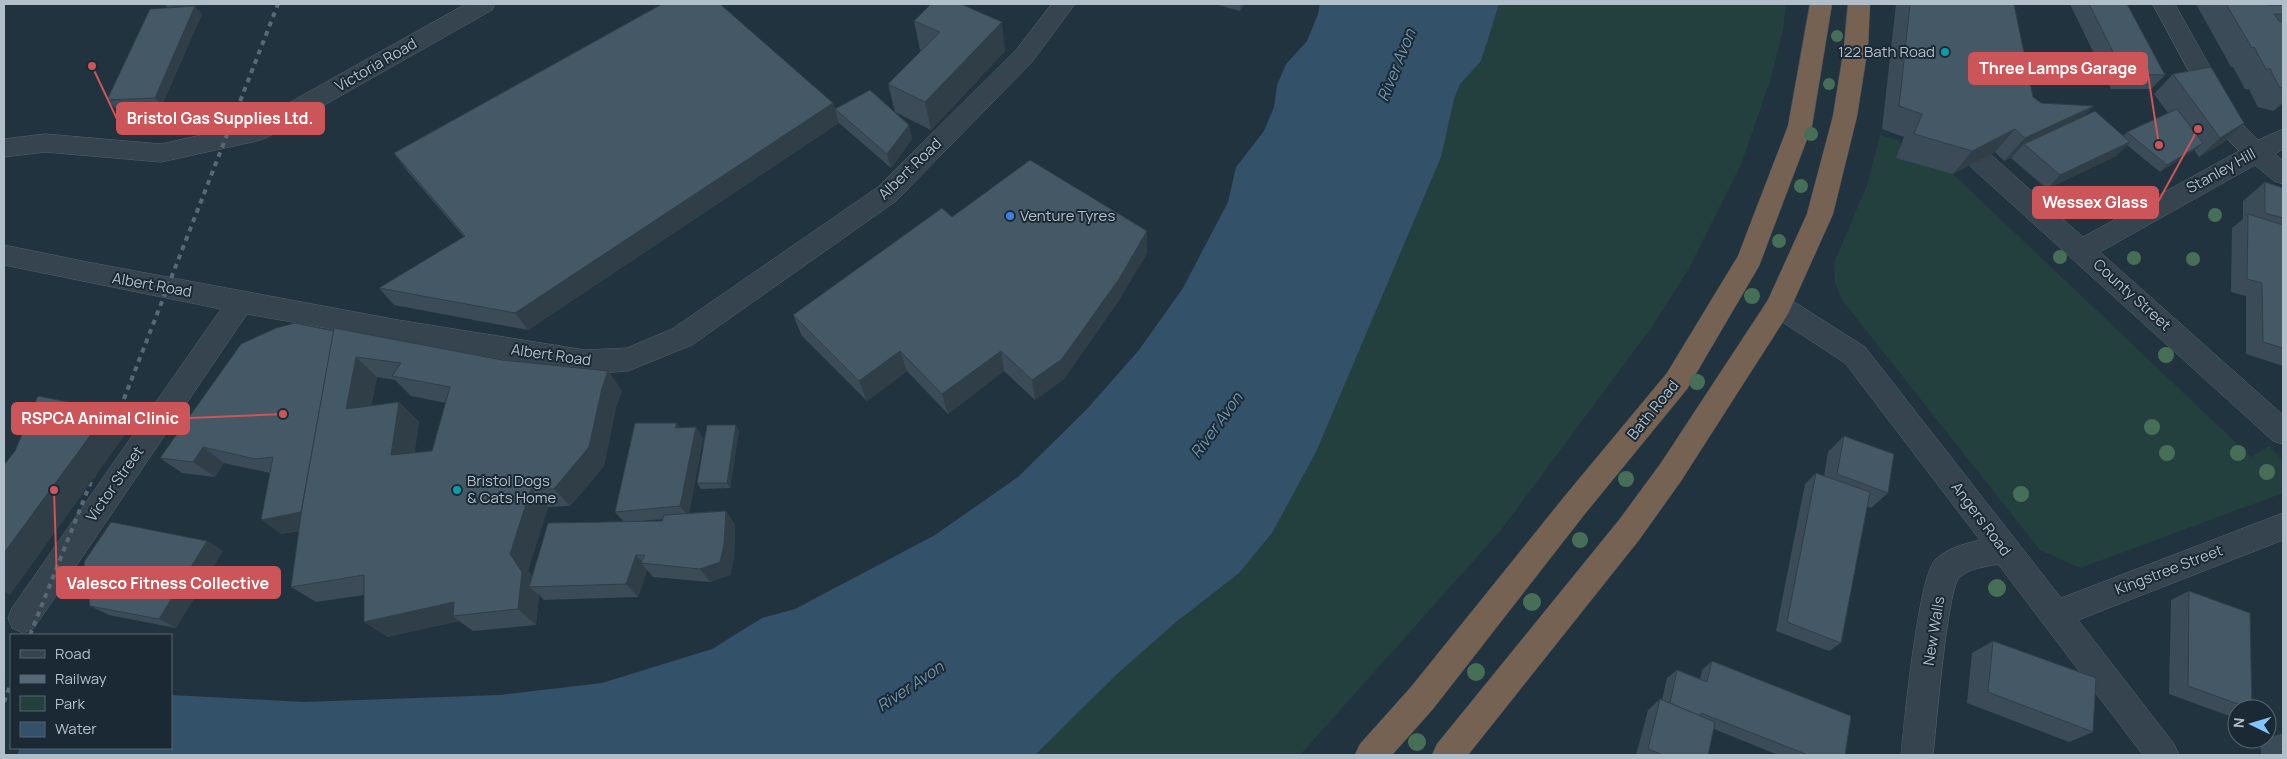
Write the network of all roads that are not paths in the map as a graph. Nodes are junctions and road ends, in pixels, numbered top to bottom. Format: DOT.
graph roads {
  1 [pos="484,4"];
  2 [pos="1064,4"];
  3 [pos="1821,4"];
  4 [pos="1859,4"];
  5 [pos="2164,4"];
  6 [pos="2283,138"];
  7 [pos="5,146"];
  8 [pos="2255,152"];
  9 [pos="1980,160"];
  10 [pos="2283,174"];
  11 [pos="2082,250"];
  12 [pos="4,255"];
  13 [pos="241,301"];
  14 [pos="1779,306"];
  15 [pos="2283,432"];
  16 [pos="2283,526"];
  17 [pos="2004,549"];
  18 [pos="2054,615"];
  19 [pos="23,618"];
  20 [pos="1371,755"];
  21 [pos="1448,755"];
  22 [pos="1917,755"];
  23 [pos="2163,755"];
  1 -- 7 [label="street, Victoria Road"];
  2 -- 13 [label="street, Albert Road"];
  3 -- 20 [label="highway, Bath Road"];
  4 -- 14 [label="highway"];
  5 -- 8 [label="street"];
  6 -- 8 [label="street, Stanley Hill"];
  8 -- 10 [label="street"];
  8 -- 11 [label="street, Stanley Hill"];
  9 -- 11 [label="street, County Street"];
  11 -- 15 [label="street, County Street"];
  12 -- 13 [label="street, Albert Road"];
  13 -- 19 [label="street, Victor Street"];
  14 -- 17 [label="street, Angers Road"];
  14 -- 21 [label="highway"];
  16 -- 18 [label="street, Kingstree Street"];
  17 -- 18 [label="street, Angers Road"];
  17 -- 22 [label="street, New Walls"];
  18 -- 23 [label="street, Angers Road"];
}
